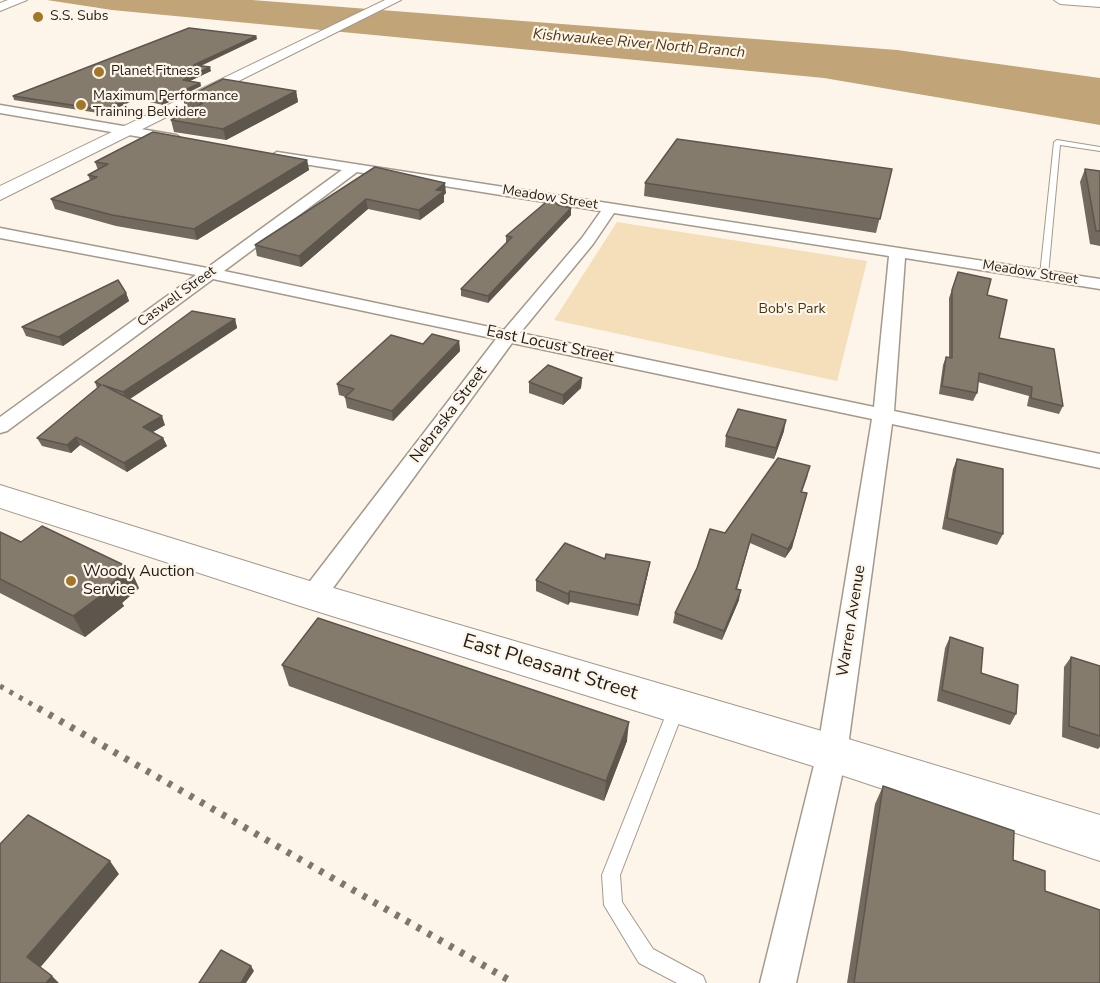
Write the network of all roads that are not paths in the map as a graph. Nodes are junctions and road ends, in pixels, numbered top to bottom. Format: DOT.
graph roads {
  1 [pos="394,0"];
  2 [pos="1060,0"];
  3 [pos="1100,3"];
  4 [pos="0,109"];
  5 [pos="127,131"];
  6 [pos="193,142"];
  7 [pos="1100,149"];
  8 [pos="262,153"];
  9 [pos="354,168"];
  10 [pos="0,194"];
  11 [pos="610,208"];
  12 [pos="0,233"];
  13 [pos="897,253"];
  14 [pos="209,273"];
  15 [pos="1044,275"];
  16 [pos="1100,284"];
  17 [pos="508,336"];
  18 [pos="883,417"];
  19 [pos="0,427"];
  20 [pos="1100,461"];
  21 [pos="0,496"];
  22 [pos="313,596"];
  23 [pos="677,706"];
  24 [pos="832,753"];
  25 [pos="1100,838"];
  26 [pos="696,983"];
  27 [pos="778,983"];
  1 -- 5 [label="main road"];
  2 -- 3 [label="main road"];
  4 -- 5 [label="street"];
  5 -- 6 [label="street"];
  5 -- 10 [label="main road"];
  7 -- 15 [label="lane"];
  8 -- 9 [label="street, Meadow Street"];
  9 -- 11 [label="street, Meadow Street"];
  9 -- 14 [label="street, Caswell Street"];
  11 -- 13 [label="street, Meadow Street"];
  11 -- 17 [label="street, Nebraska Street"];
  12 -- 14 [label="street, East Locust Street"];
  13 -- 15 [label="street, Meadow Street"];
  13 -- 18 [label="street, Warren Avenue"];
  14 -- 17 [label="street, East Locust Street"];
  14 -- 19 [label="street, Caswell Street"];
  15 -- 16 [label="street, Meadow Street"];
  17 -- 18 [label="street, East Locust Street"];
  17 -- 22 [label="street, Nebraska Street"];
  18 -- 20 [label="street, East Locust Street"];
  18 -- 24 [label="street, Warren Avenue"];
  21 -- 22 [label="main road, East Pleasant Street"];
  22 -- 23 [label="main road, East Pleasant Street"];
  23 -- 24 [label="main road, East Pleasant Street"];
  23 -- 26 [label="lane"];
  24 -- 25 [label="main road, East Pleasant Street"];
  24 -- 27 [label="street, Warren Avenue"];
}
